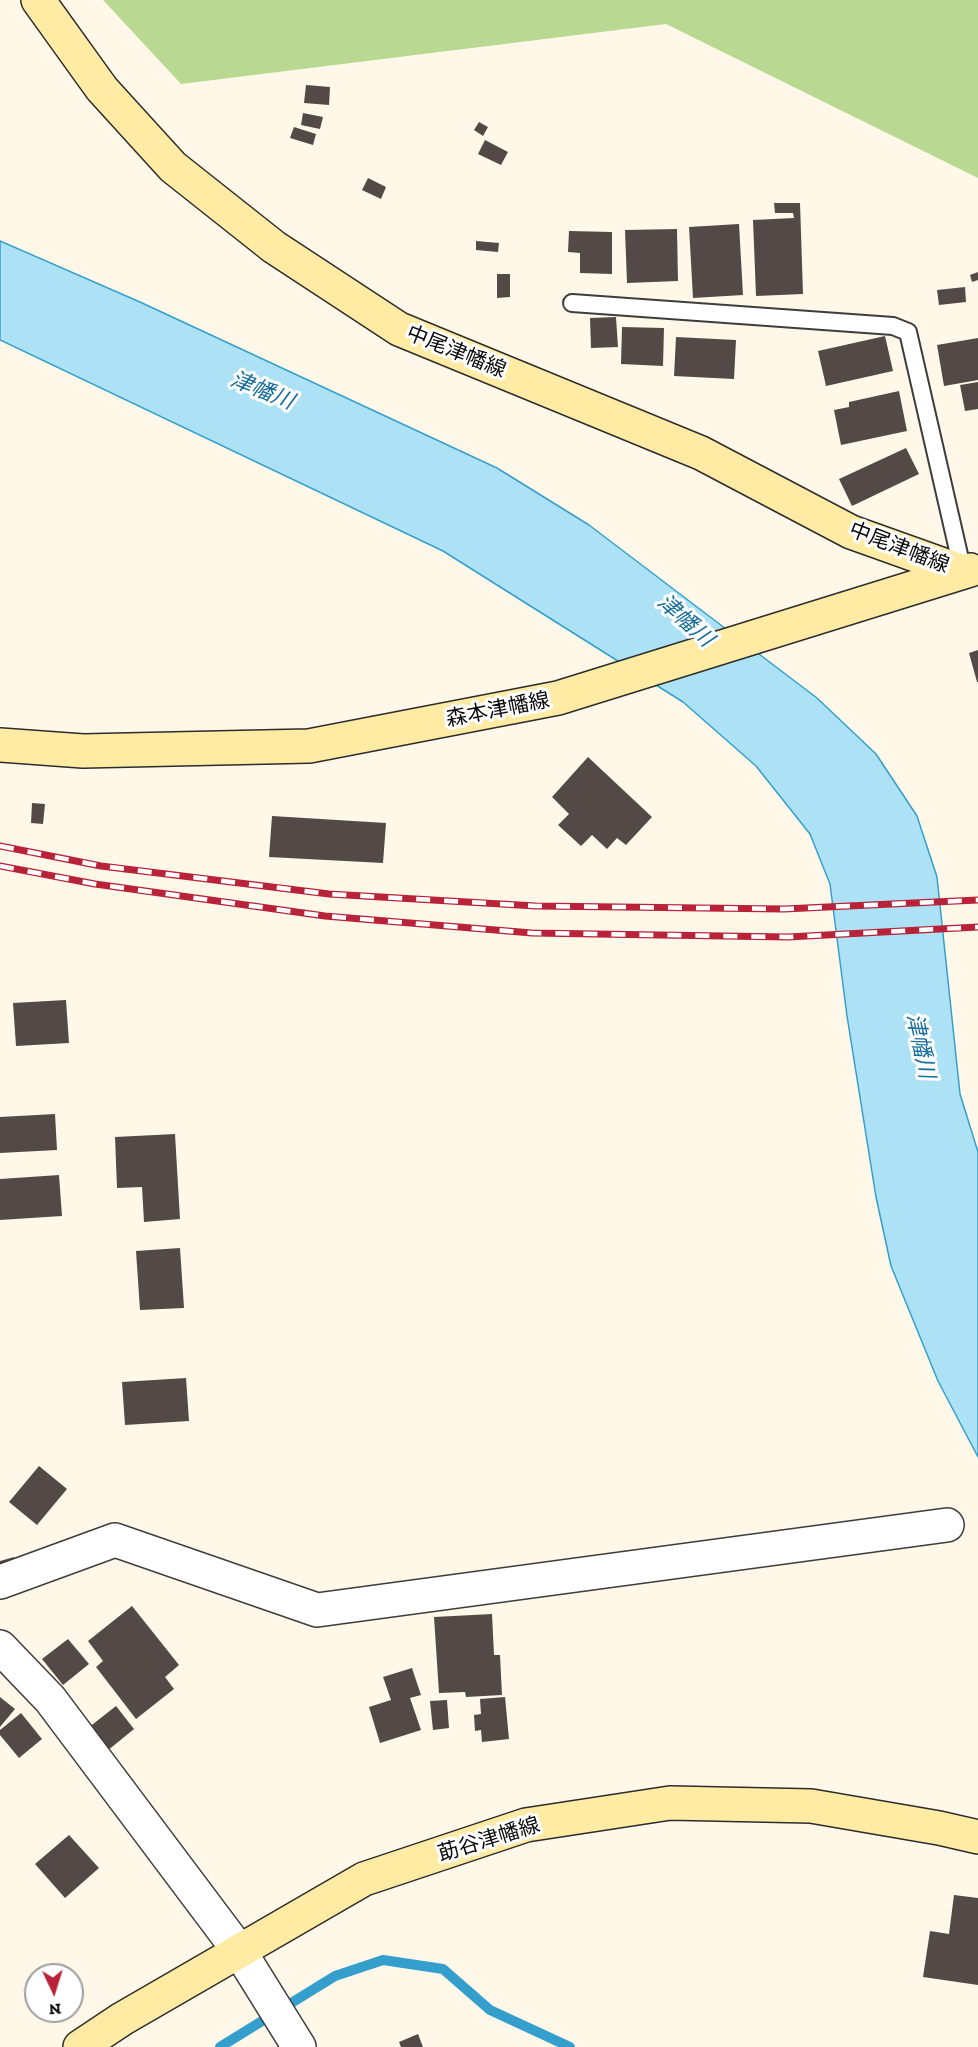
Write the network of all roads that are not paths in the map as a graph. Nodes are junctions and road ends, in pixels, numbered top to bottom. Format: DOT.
graph roads {
  1 [pos="38,0"];
  2 [pos="572,303"];
  3 [pos="971,570"];
  4 [pos="0,745"];
  5 [pos="947,1525"];
  6 [pos="0,1582"];
  7 [pos="0,1647"];
  8 [pos="978,1837"];
  9 [pos="240,1952"];
  10 [pos="80,2047"];
  11 [pos="299,2047"];
  1 -- 3 [label="main road, 中尾津幡線"];
  2 -- 3 [label="lane"];
  3 -- 4 [label="main road, 森本津幡線"];
  5 -- 6 [label="street"];
  7 -- 9 [label="street"];
  8 -- 9 [label="main road, 莇谷津幡線"];
  9 -- 10 [label="main road, 莇谷津幡線"];
  9 -- 11 [label="street"];
}
